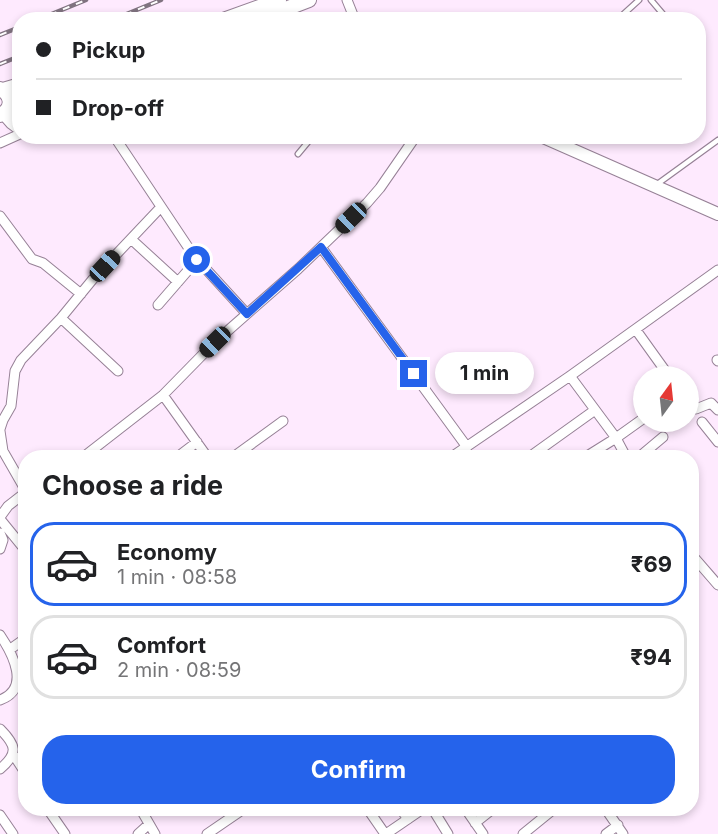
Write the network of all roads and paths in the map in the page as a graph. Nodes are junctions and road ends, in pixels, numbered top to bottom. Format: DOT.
graph roads {
  1 [pos="279,0"];
  2 [pos="309,0"];
  3 [pos="639,0"];
  4 [pos="651,0"];
  5 [pos="245,12"];
  6 [pos="278,12"];
  7 [pos="626,12"];
  8 [pos="661,12"];
  9 [pos="2,89"];
  10 [pos="8,109"];
  11 [pos="718,140"];
  12 [pos="119,144"];
  13 [pos="306,144"];
  14 [pos="410,144"];
  15 [pos="559,144"];
  16 [pos="298,154"];
  17 [pos="654,186"];
  18 [pos="162,207"];
  19 [pos="718,214"];
  20 [pos="0,216"];
  21 [pos="131,239"];
  22 [pos="321,247"];
  23 [pos="197,260"];
  24 [pos="718,270"];
  25 [pos="178,282"];
  26 [pos="81,294"];
  27 [pos="158,305"];
  28 [pos="247,314"];
  29 [pos="61,318"];
  30 [pos="636,330"];
  31 [pos="662,366"];
  32 [pos="118,371"];
  33 [pos="570,376"];
  34 [pos="163,395"];
  35 [pos="699,408"];
  36 [pos="595,410"];
  37 [pos="718,410"];
  38 [pos="283,421"];
  39 [pos="702,422"];
  40 [pos="633,426"];
  41 [pos="0,430"];
  42 [pos="663,437"];
  43 [pos="616,438"];
  44 [pos="197,442"];
  45 [pos="718,442"];
  46 [pos="467,447"];
  47 [pos="92,450"];
  48 [pos="186,450"];
  49 [pos="202,450"];
  50 [pos="243,450"];
  51 [pos="462,450"];
  52 [pos="539,450"];
  53 [pos="597,450"];
  54 [pos="622,450"];
  55 [pos="648,450"];
  56 [pos="18,478"];
  57 [pos="18,498"];
  58 [pos="0,518"];
  59 [pos="0,532"];
  60 [pos="18,542"];
  61 [pos="0,549"];
  62 [pos="699,563"];
  63 [pos="718,585"];
  64 [pos="0,635"];
  65 [pos="18,644"];
  66 [pos="9,650"];
  67 [pos="0,700"];
  68 [pos="0,729"];
  69 [pos="18,751"];
  70 [pos="13,752"];
  71 [pos="18,760"];
  72 [pos="0,769"];
  73 [pos="0,815"];
  74 [pos="53,816"];
  75 [pos="144,816"];
  76 [pos="233,816"];
  77 [pos="373,816"];
  78 [pos="406,816"];
  79 [pos="412,816"];
  80 [pos="437,816"];
  81 [pos="470,816"];
  82 [pos="484,816"];
  83 [pos="545,816"];
  84 [pos="611,816"];
  85 [pos="408,819"];
  86 [pos="475,823"];
  87 [pos="149,824"];
  88 [pos="618,825"];
  89 [pos="401,830"];
  90 [pos="13,834"];
  91 [pos="65,834"];
  92 [pos="138,834"];
  93 [pos="155,834"];
  94 [pos="207,834"];
  95 [pos="385,834"];
  96 [pos="448,834"];
  97 [pos="483,834"];
  98 [pos="523,834"];
  99 [pos="606,834"];
  100 [pos="623,834"];
  1 -- 5 [label="main road"];
  2 -- 6 [label="main road"];
  3 -- 7 [label="lane"];
  4 -- 8 [label="lane"];
  9 -- 10 [label="main road"];
  11 -- 17 [label="lane"];
  12 -- 18 [label="street"];
  13 -- 16 [label="lane"];
  14 -- 22 [label="street"];
  15 -- 17 [label="street"];
  17 -- 19 [label="street"];
  18 -- 21 [label="street"];
  18 -- 23 [label="street"];
  20 -- 26 [label="street"];
  21 -- 25 [label="street"];
  21 -- 26 [label="street"];
  22 -- 28 [label="street"];
  22 -- 46 [label="street"];
  23 -- 25 [label="street"];
  23 -- 28 [label="street"];
  24 -- 30 [label="street"];
  25 -- 27 [label="street"];
  26 -- 29 [label="street"];
  28 -- 34 [label="street"];
  29 -- 32 [label="street"];
  29 -- 41 [label="street"];
  30 -- 31 [label="street"];
  30 -- 33 [label="street"];
  33 -- 36 [label="street"];
  33 -- 46 [label="street"];
  34 -- 44 [label="street"];
  34 -- 47 [label="street"];
  35 -- 37 [label="street"];
  36 -- 43 [label="street"];
  36 -- 52 [label="street"];
  38 -- 50 [label="street"];
  39 -- 45 [label="street"];
  40 -- 43 [label="street"];
  41 -- 56 [label="street"];
  42 -- 55 [label="street"];
  43 -- 53 [label="street"];
  43 -- 54 [label="street"];
  44 -- 48 [label="street"];
  44 -- 49 [label="street"];
  46 -- 51 [label="street"];
  57 -- 58 [label="street"];
  58 -- 60 [label="street"];
  59 -- 61 [label="street"];
  62 -- 63 [label="street"];
  64 -- 66 [label="street"];
  65 -- 66 [label="street"];
  66 -- 67 [label="street"];
  68 -- 70 [label="street"];
  69 -- 70 [label="street"];
  70 -- 71 [label="street"];
  70 -- 72 [label="street"];
  73 -- 90 [label="street"];
  74 -- 91 [label="street"];
  75 -- 87 [label="street"];
  76 -- 94 [label="street"];
  77 -- 95 [label="street"];
  78 -- 85 [label="street"];
  79 -- 85 [label="street"];
  80 -- 96 [label="street"];
  81 -- 86 [label="street"];
  82 -- 86 [label="street"];
  83 -- 98 [label="street"];
  84 -- 88 [label="street"];
  85 -- 89 [label="street"];
  86 -- 97 [label="street"];
  87 -- 92 [label="street"];
  87 -- 93 [label="street"];
  88 -- 99 [label="street"];
  88 -- 100 [label="street"];
  89 -- 95 [label="street"];
}
